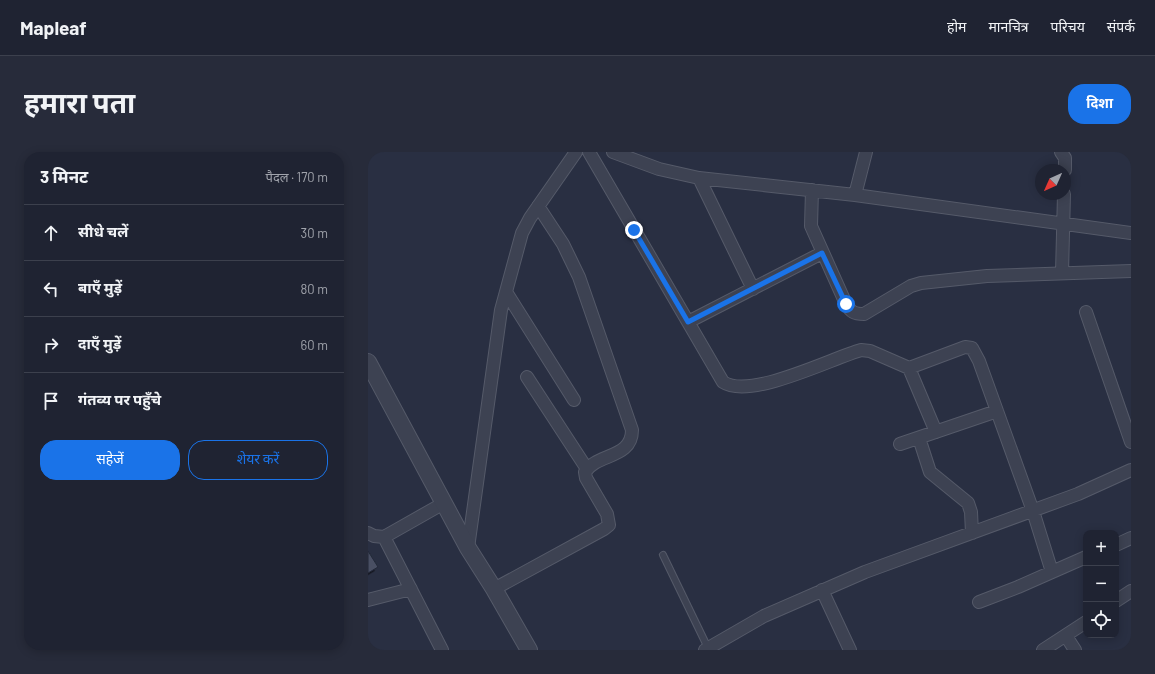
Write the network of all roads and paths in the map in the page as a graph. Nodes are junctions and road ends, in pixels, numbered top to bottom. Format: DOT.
graph roads {
  1 [pos="576,152"];
  2 [pos="589,152"];
  3 [pos="613,152"];
  4 [pos="866,152"];
  5 [pos="1061,152"];
  6 [pos="1065,164"];
  7 [pos="699,178"];
  8 [pos="812,190"];
  9 [pos="855,195"];
  10 [pos="1064,200"];
  11 [pos="538,206"];
  12 [pos="1064,223"];
  13 [pos="1131,233"];
  14 [pos="822,253"];
  15 [pos="1131,271"];
  16 [pos="1062,272"];
  17 [pos="753,288"];
  18 [pos="506,292"];
  19 [pos="1086,312"];
  20 [pos="688,322"];
  21 [pos="368,362"];
  22 [pos="909,368"];
  23 [pos="527,377"];
  24 [pos="574,400"];
  25 [pos="997,411"];
  26 [pos="936,432"];
  27 [pos="919,438"];
  28 [pos="1131,442"];
  29 [pos="900,444"];
  30 [pos="587,469"];
  31 [pos="1131,470"];
  32 [pos="444,503"];
  33 [pos="1032,511"];
  34 [pos="368,533"];
  35 [pos="972,533"];
  36 [pos="384,537"];
  37 [pos="1131,538"];
  38 [pos="1119,544"];
  39 [pos="468,548"];
  40 [pos="663,555"];
  41 [pos="1083,558"];
  42 [pos="1052,572"];
  43 [pos="411,589"];
  44 [pos="494,589"];
  45 [pos="822,590"];
  46 [pos="1131,591"];
  47 [pos="1119,598"];
  48 [pos="368,600"];
  49 [pos="979,602"];
  50 [pos="1083,624"];
  51 [pos="1066,636"];
  52 [pos="707,649"];
  53 [pos="442,650"];
  54 [pos="529,650"];
  55 [pos="850,650"];
  56 [pos="1044,650"];
  57 [pos="1075,650"];
  1 -- 11 [label="street"];
  2 -- 20 [label="street"];
  3 -- 7 [label="street"];
  4 -- 9 [label="street"];
  5 -- 6 [label="street"];
  7 -- 8 [label="street"];
  7 -- 17 [label="street"];
  8 -- 9 [label="street"];
  8 -- 14 [label="street"];
  9 -- 12 [label="street"];
  10 -- 12 [label="street"];
  11 -- 18 [label="street"];
  11 -- 30 [label="street"];
  12 -- 13 [label="street"];
  12 -- 16 [label="street"];
  14 -- 16 [label="street"];
  14 -- 17 [label="street"];
  15 -- 16 [label="street"];
  17 -- 20 [label="street"];
  18 -- 24 [label="street"];
  18 -- 39 [label="street"];
  19 -- 28 [label="street"];
  20 -- 22 [label="street"];
  21 -- 32 [label="street"];
  22 -- 25 [label="street"];
  22 -- 26 [label="street"];
  23 -- 30 [label="street"];
  25 -- 26 [label="street"];
  25 -- 33 [label="street"];
  26 -- 27 [label="street"];
  27 -- 29 [label="street"];
  27 -- 35 [label="street"];
  30 -- 44 [label="street"];
  31 -- 33 [label="street"];
  32 -- 36 [label="street"];
  32 -- 39 [label="street"];
  33 -- 35 [label="street"];
  33 -- 42 [label="street"];
  34 -- 36 [label="street"];
  35 -- 45 [label="street"];
  36 -- 43 [label="street"];
  37 -- 38 [label="street"];
  39 -- 44 [label="street"];
  40 -- 52 [label="lane"];
  41 -- 42 [label="street"];
  42 -- 49 [label="street"];
  43 -- 48 [label="street"];
  43 -- 53 [label="street"];
  44 -- 54 [label="street"];
  45 -- 52 [label="street"];
  45 -- 55 [label="street"];
  46 -- 47 [label="street"];
  50 -- 51 [label="street"];
  51 -- 56 [label="street"];
  51 -- 57 [label="street"];
}
